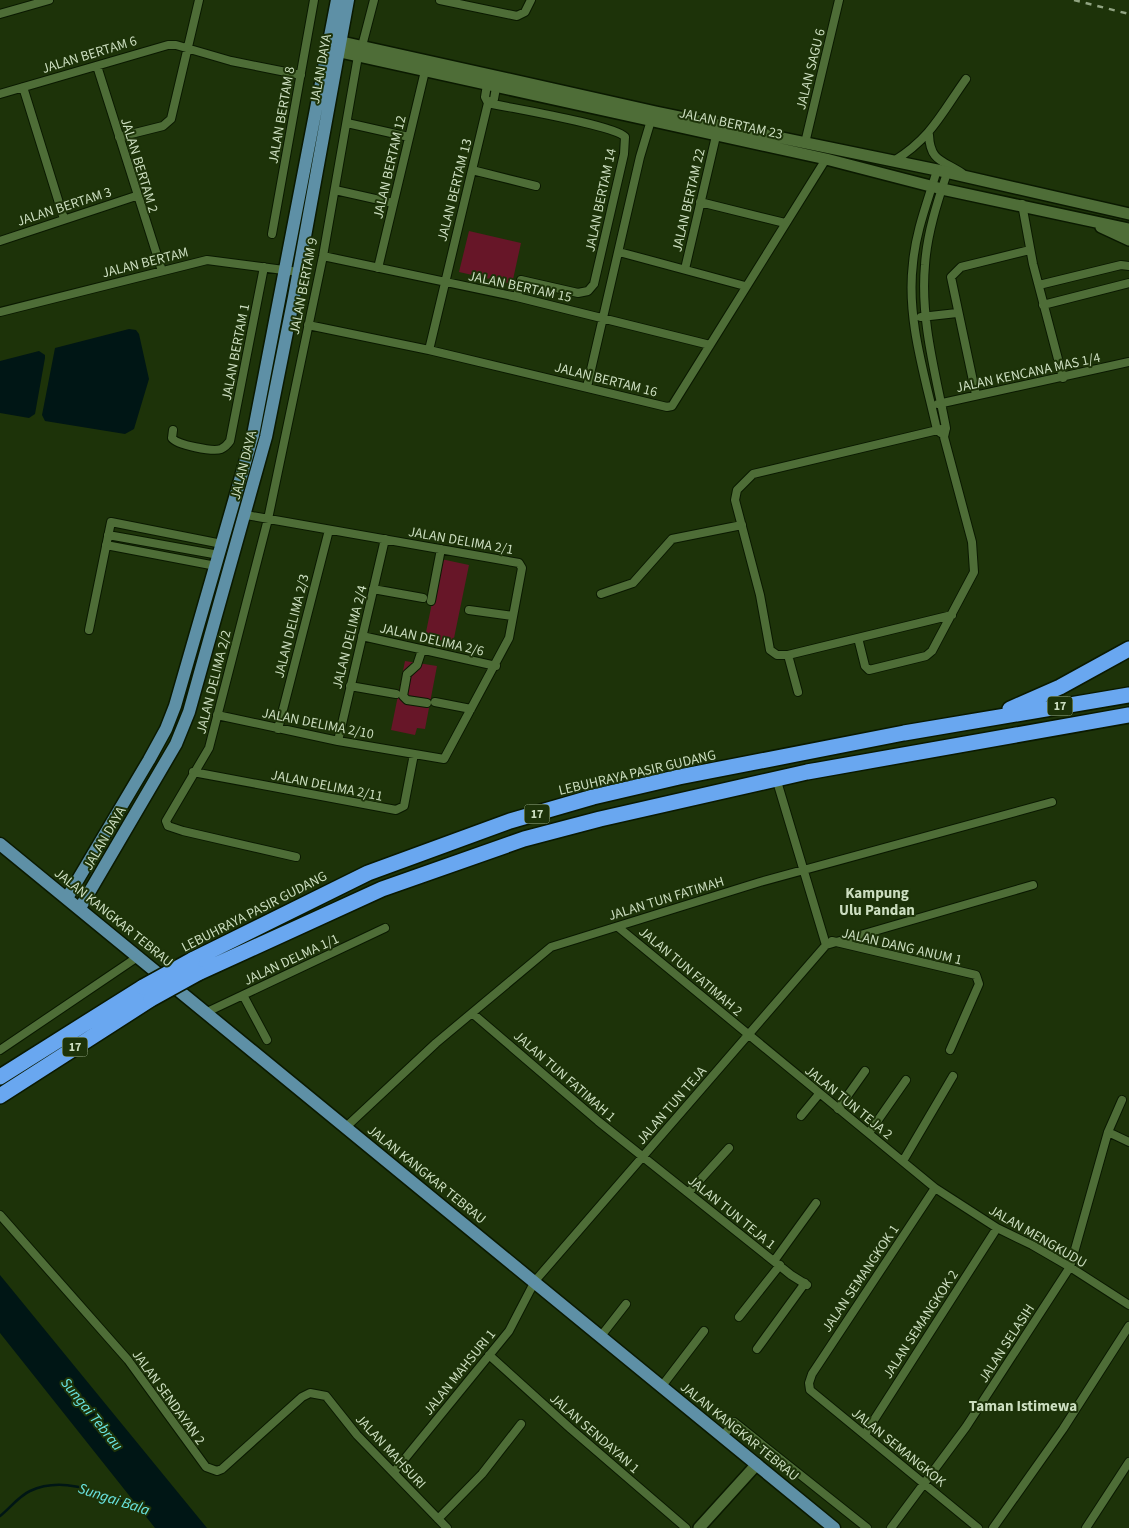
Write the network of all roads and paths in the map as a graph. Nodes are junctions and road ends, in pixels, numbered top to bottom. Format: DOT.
graph roads {
  1 [pos="49,0"];
  2 [pos="199,0"];
  3 [pos="314,0"];
  4 [pos="337,0"];
  5 [pos="348,0"];
  6 [pos="374,0"];
  7 [pos="440,0"];
  8 [pos="531,0"];
  9 [pos="839,0"];
  10 [pos="0,14"];
  11 [pos="333,46"];
  12 [pos="186,48"];
  13 [pos="360,51"];
  14 [pos="97,66"];
  15 [pos="424,71"];
  16 [pos="301,75"];
  17 [pos="966,79"];
  18 [pos="494,83"];
  19 [pos="23,87"];
  20 [pos="0,94"];
  21 [pos="488,103"];
  22 [pos="652,117"];
  23 [pos="346,123"];
  24 [pos="929,134"];
  25 [pos="716,136"];
  26 [pos="409,137"];
  27 [pos="119,138"];
  28 [pos="804,143"];
  29 [pos="624,154"];
  30 [pos="640,158"];
  31 [pos="826,159"];
  32 [pos="894,161"];
  33 [pos="472,170"];
  34 [pos="942,171"];
  35 [pos="966,176"];
  36 [pos="536,186"];
  37 [pos="937,187"];
  38 [pos="335,190"];
  39 [pos="136,196"];
  40 [pos="700,202"];
  41 [pos="393,203"];
  42 [pos="1022,204"];
  43 [pos="1129,214"];
  44 [pos="1078,216"];
  45 [pos="64,219"];
  46 [pos="785,223"];
  47 [pos="1129,229"];
  48 [pos="272,234"];
  49 [pos="1129,240"];
  50 [pos="0,241"];
  51 [pos="1030,250"];
  52 [pos="619,252"];
  53 [pos="323,256"];
  54 [pos="1129,266"];
  55 [pos="264,267"];
  56 [pos="378,268"];
  57 [pos="685,269"];
  58 [pos="162,271"];
  59 [pos="292,271"];
  60 [pos="445,283"];
  61 [pos="1129,283"];
  62 [pos="1039,285"];
  63 [pos="745,286"];
  64 [pos="517,297"];
  65 [pos="1043,305"];
  66 [pos="0,312"];
  67 [pos="957,313"];
  68 [pos="914,317"];
  69 [pos="604,318"];
  70 [pos="925,318"];
  71 [pos="308,325"];
  72 [pos="710,345"];
  73 [pos="428,350"];
  74 [pos="1129,362"];
  75 [pos="1063,378"];
  76 [pos="588,387"];
  77 [pos="976,395"];
  78 [pos="941,403"];
  79 [pos="932,405"];
  80 [pos="946,428"];
  81 [pos="173,430"];
  82 [pos="937,430"];
  83 [pos="944,436"];
  84 [pos="246,515"];
  85 [pos="268,519"];
  86 [pos="742,525"];
  87 [pos="329,530"];
  88 [pos="108,535"];
  89 [pos="385,539"];
  90 [pos="106,546"];
  91 [pos="441,549"];
  92 [pos="219,555"];
  93 [pos="373,589"];
  94 [pos="601,594"];
  95 [pos="469,610"];
  96 [pos="952,615"];
  97 [pos="513,616"];
  98 [pos="89,630"];
  99 [pos="362,636"];
  100 [pos="858,638"];
  101 [pos="1129,649"];
  102 [pos="422,650"];
  103 [pos="788,655"];
  104 [pos="496,666"];
  105 [pos="350,686"];
  106 [pos="798,692"];
  107 [pos="396,694"];
  108 [pos="1129,695"];
  109 [pos="471,709"];
  110 [pos="217,715"];
  111 [pos="1129,715"];
  112 [pos="990,717"];
  113 [pos="1095,721"];
  114 [pos="1129,724"];
  115 [pos="278,729"];
  116 [pos="338,741"];
  117 [pos="414,754"];
  118 [pos="149,760"];
  119 [pos="193,772"];
  120 [pos="157,777"];
  121 [pos="776,778"];
  122 [pos="1052,802"];
  123 [pos="0,844"];
  124 [pos="296,857"];
  125 [pos="804,870"];
  126 [pos="80,878"];
  127 [pos="46,881"];
  128 [pos="1033,885"];
  129 [pos="92,888"];
  130 [pos="67,898"];
  131 [pos="80,908"];
  132 [pos="618,927"];
  133 [pos="385,928"];
  134 [pos="106,930"];
  135 [pos="829,943"];
  136 [pos="140,956"];
  137 [pos="195,967"];
  138 [pos="147,993"];
  139 [pos="243,995"];
  140 [pos="207,1012"];
  141 [pos="472,1013"];
  142 [pos="748,1034"];
  143 [pos="267,1040"];
  144 [pos="0,1050"];
  145 [pos="950,1050"];
  146 [pos="864,1071"];
  147 [pos="0,1076"];
  148 [pos="954,1076"];
  149 [pos="906,1080"];
  150 [pos="819,1094"];
  151 [pos="0,1096"];
  152 [pos="1122,1100"];
  153 [pos="838,1108"];
  154 [pos="801,1116"];
  155 [pos="346,1126"];
  156 [pos="1108,1132"];
  157 [pos="869,1133"];
  158 [pos="1129,1142"];
  159 [pos="729,1148"];
  160 [pos="642,1157"];
  161 [pos="903,1160"];
  162 [pos="935,1188"];
  163 [pos="689,1192"];
  164 [pos="816,1203"];
  165 [pos="0,1215"];
  166 [pos="997,1228"];
  167 [pos="777,1263"];
  168 [pos="1070,1267"];
  169 [pos="534,1281"];
  170 [pos="626,1304"];
  171 [pos="1129,1305"];
  172 [pos="739,1317"];
  173 [pos="1129,1326"];
  174 [pos="704,1331"];
  175 [pos="601,1336"];
  176 [pos="757,1349"];
  177 [pos="489,1355"];
  178 [pos="808,1383"];
  179 [pos="662,1386"];
  180 [pos="316,1394"];
  181 [pos="521,1424"];
  182 [pos="865,1434"];
  183 [pos="723,1436"];
  184 [pos="1129,1462"];
  185 [pos="757,1464"];
  186 [pos="394,1472"];
  187 [pos="925,1483"];
  188 [pos="438,1519"];
  189 [pos="447,1528"];
  190 [pos="686,1528"];
  191 [pos="699,1528"];
  192 [pos="834,1528"];
  193 [pos="867,1528"];
  194 [pos="891,1528"];
  195 [pos="978,1528"];
  196 [pos="993,1528"];
  197 [pos="1086,1528"];
  1 -- 10 [label="street"];
  2 -- 12 [label="street"];
  3 -- 16 [label="street, JALAN BERTAM 8"];
  4 -- 11 [label="main road, JALAN DAYA"];
  5 -- 11 [label="main road, JALAN DAYA"];
  6 -- 13 [label="street, JALAN BERTAM 9"];
  7 -- 8 [label="street"];
  9 -- 28 [label="street, JALAN SAGU 6"];
  11 -- 13 [label="street, JALAN BERTAM 23"];
  11 -- 59 [label="main road, JALAN DAYA"];
  12 -- 14 [label="street, JALAN BERTAM 6"];
  12 -- 16 [label="street, JALAN BERTAM 6"];
  12 -- 27 [label="street"];
  13 -- 15 [label="street, JALAN BERTAM 23"];
  13 -- 18 [label="street, JALAN BERTAM 23"];
  13 -- 23 [label="street, JALAN BERTAM 9"];
  14 -- 19 [label="street, JALAN BERTAM 6"];
  14 -- 27 [label="street, JALAN BERTAM 2"];
  15 -- 18 [label="street, JALAN BERTAM 23"];
  15 -- 26 [label="street, JALAN BERTAM 12"];
  16 -- 48 [label="street, JALAN BERTAM 8"];
  17 -- 24 [label="street"];
  18 -- 21 [label="street, JALAN BERTAM 13"];
  18 -- 22 [label="street, JALAN BERTAM 23"];
  19 -- 20 [label="street, JALAN BERTAM 6"];
  19 -- 45 [label="street"];
  21 -- 29 [label="street, JALAN BERTAM 14"];
  21 -- 33 [label="street, JALAN BERTAM 13"];
  22 -- 25 [label="street, JALAN BERTAM 23"];
  22 -- 28 [label="street, JALAN BERTAM 23"];
  22 -- 30 [label="street"];
  23 -- 26 [label="street"];
  23 -- 38 [label="street, JALAN BERTAM 9"];
  24 -- 32 [label="street"];
  24 -- 35 [label="street"];
  25 -- 31 [label="street, JALAN BERTAM 23"];
  25 -- 40 [label="street, JALAN BERTAM 22"];
  26 -- 41 [label="street, JALAN BERTAM 12"];
  27 -- 39 [label="street, JALAN BERTAM 2"];
  28 -- 32 [label="street, JALAN BERTAM 23"];
  29 -- 30 [label="street"];
  29 -- 64 [label="street, JALAN BERTAM 14"];
  30 -- 52 [label="street"];
  31 -- 37 [label="street, JALAN BERTAM 23"];
  31 -- 46 [label="street, JALAN BERTAM 16"];
  32 -- 34 [label="street, JALAN BERTAM 23"];
  33 -- 36 [label="street"];
  33 -- 60 [label="street, JALAN BERTAM 13"];
  34 -- 35 [label="street, JALAN BERTAM 23"];
  34 -- 37 [label="street"];
  35 -- 43 [label="street, JALAN BERTAM 23"];
  37 -- 42 [label="street, JALAN BERTAM 23"];
  37 -- 68 [label="street"];
  37 -- 70 [label="street"];
  38 -- 41 [label="street"];
  38 -- 53 [label="street, JALAN BERTAM 9"];
  39 -- 45 [label="street, JALAN BERTAM 3"];
  39 -- 58 [label="street, JALAN BERTAM 2"];
  40 -- 46 [label="street"];
  40 -- 57 [label="street, JALAN BERTAM 22"];
  41 -- 56 [label="street, JALAN BERTAM 12"];
  42 -- 44 [label="street, JALAN BERTAM 23"];
  42 -- 51 [label="street"];
  44 -- 47 [label="street, JALAN BERTAM 23"];
  44 -- 49 [label="street"];
  45 -- 50 [label="street, JALAN BERTAM 3"];
  46 -- 63 [label="street, JALAN BERTAM 16"];
  51 -- 62 [label="street"];
  51 -- 67 [label="street"];
  52 -- 57 [label="street"];
  52 -- 69 [label="street"];
  53 -- 56 [label="street, JALAN BERTAM 15"];
  53 -- 71 [label="street, JALAN BERTAM 9"];
  54 -- 62 [label="street"];
  55 -- 58 [label="street, JALAN BERTAM"];
  55 -- 59 [label="street, JALAN BERTAM"];
  55 -- 81 [label="street, JALAN BERTAM 1"];
  56 -- 60 [label="street, JALAN BERTAM 15"];
  57 -- 63 [label="street"];
  58 -- 66 [label="street, JALAN BERTAM"];
  59 -- 84 [label="main road, JALAN DAYA"];
  59 -- 92 [label="main road, JALAN DAYA"];
  60 -- 64 [label="street, JALAN BERTAM 15"];
  60 -- 73 [label="street, JALAN BERTAM 13"];
  61 -- 65 [label="street"];
  62 -- 65 [label="street"];
  63 -- 72 [label="street, JALAN BERTAM 16"];
  64 -- 69 [label="street, JALAN BERTAM 15"];
  65 -- 75 [label="street"];
  67 -- 70 [label="street"];
  67 -- 77 [label="street"];
  68 -- 70 [label="street"];
  68 -- 79 [label="street"];
  69 -- 72 [label="street, JALAN BERTAM 15"];
  69 -- 76 [label="street"];
  70 -- 78 [label="street"];
  71 -- 73 [label="street, JALAN BERTAM 16"];
  71 -- 85 [label="street, JALAN BERTAM 9"];
  72 -- 76 [label="street, JALAN BERTAM 16"];
  73 -- 76 [label="street, JALAN BERTAM 16"];
  74 -- 75 [label="street, JALAN KENCANA MAS 1/4"];
  75 -- 77 [label="street, JALAN KENCANA MAS 1/4"];
  77 -- 78 [label="street, JALAN KENCANA MAS 1/4"];
  78 -- 79 [label="street, JALAN KENCANA MAS 1/4"];
  78 -- 80 [label="street"];
  79 -- 82 [label="street"];
  80 -- 82 [label="street"];
  80 -- 83 [label="street"];
  82 -- 83 [label="street"];
  82 -- 86 [label="street"];
  83 -- 96 [label="street"];
  84 -- 85 [label="street, JALAN DELIMA 2/1"];
  84 -- 120 [label="main road, JALAN DAYA"];
  85 -- 87 [label="street, JALAN DELIMA 2/1"];
  85 -- 110 [label="street, JALAN DELIMA 2/2"];
  86 -- 94 [label="street"];
  86 -- 103 [label="street"];
  87 -- 89 [label="street, JALAN DELIMA 2/1"];
  87 -- 115 [label="street, JALAN DELIMA 2/3"];
  88 -- 90 [label="street"];
  88 -- 92 [label="street"];
  88 -- 92 [label="street"];
  89 -- 91 [label="street, JALAN DELIMA 2/1"];
  89 -- 93 [label="street, JALAN DELIMA 2/4"];
  90 -- 92 [label="street"];
  90 -- 98 [label="street"];
  91 -- 93 [label="street"];
  91 -- 97 [label="street, JALAN DELIMA 2/1"];
  92 -- 118 [label="main road, JALAN DAYA"];
  93 -- 99 [label="street, JALAN DELIMA 2/4"];
  95 -- 97 [label="street"];
  96 -- 100 [label="street"];
  96 -- 100 [label="street"];
  97 -- 104 [label="street, JALAN DELIMA 2/1"];
  99 -- 102 [label="street, JALAN DELIMA 2/6"];
  99 -- 105 [label="street, JALAN DELIMA 2/4"];
  100 -- 103 [label="street"];
  101 -- 112 [label="highway"];
  102 -- 104 [label="street, JALAN DELIMA 2/6"];
  102 -- 109 [label="street"];
  103 -- 106 [label="street"];
  104 -- 109 [label="street, JALAN DELIMA 2/1"];
  105 -- 107 [label="street"];
  105 -- 116 [label="street, JALAN DELIMA 2/4"];
  108 -- 112 [label="highway, LEBUHRAYA PASIR GUDANG / 17"];
  109 -- 117 [label="street, JALAN DELIMA 2/1"];
  110 -- 115 [label="street, JALAN DELIMA 2/10"];
  110 -- 119 [label="street, JALAN DELIMA 2/2"];
  111 -- 113 [label="highway, LEBUHRAYA PASIR GUDANG / 17"];
  112 -- 137 [label="highway, LEBUHRAYA PASIR GUDANG / 17"];
  113 -- 114 [label="highway"];
  113 -- 121 [label="highway, LEBUHRAYA PASIR GUDANG / 17"];
  115 -- 116 [label="street, JALAN DELIMA 2/10"];
  116 -- 117 [label="street, JALAN DELIMA 2/10"];
  117 -- 119 [label="street, JALAN DELIMA 2/11"];
  118 -- 120 [label="main road"];
  118 -- 126 [label="main road, JALAN DAYA"];
  119 -- 124 [label="street, JALAN DELIMA 2/2"];
  120 -- 129 [label="main road, JALAN DAYA"];
  121 -- 125 [label="street"];
  121 -- 137 [label="highway, LEBUHRAYA PASIR GUDANG / 17"];
  122 -- 125 [label="street, JALAN TUN FATIMAH"];
  123 -- 127 [label="main road, JALAN KANGKAR TEBRAU"];
  125 -- 132 [label="street, JALAN TUN FATIMAH"];
  125 -- 135 [label="street"];
  126 -- 127 [label="main road"];
  126 -- 130 [label="main road, JALAN DAYA"];
  127 -- 130 [label="main road, JALAN KANGKAR TEBRAU"];
  128 -- 135 [label="street"];
  129 -- 131 [label="main road, JALAN DAYA"];
  129 -- 134 [label="main road"];
  130 -- 131 [label="main road, JALAN KANGKAR TEBRAU"];
  131 -- 134 [label="main road, JALAN KANGKAR TEBRAU"];
  132 -- 141 [label="street, JALAN TUN FATIMAH"];
  132 -- 142 [label="street, JALAN TUN FATIMAH 2"];
  133 -- 139 [label="street, JALAN DELMA 1/1"];
  134 -- 136 [label="main road, JALAN KANGKAR TEBRAU"];
  135 -- 142 [label="street, JALAN TUN TEJA"];
  135 -- 145 [label="street, JALAN DANG ANUM 1"];
  136 -- 140 [label="main road, JALAN KANGKAR TEBRAU"];
  136 -- 144 [label="street"];
  137 -- 138 [label="highway, LEBUHRAYA PASIR GUDANG / 17, bridge"];
  138 -- 147 [label="highway, LEBUHRAYA PASIR GUDANG / 17"];
  138 -- 151 [label="highway, LEBUHRAYA PASIR GUDANG / 17"];
  139 -- 140 [label="street, JALAN DELMA 1/1"];
  139 -- 143 [label="street"];
  140 -- 155 [label="main road, JALAN KANGKAR TEBRAU"];
  141 -- 155 [label="street, JALAN TUN FATIMAH"];
  141 -- 160 [label="street, JALAN TUN FATIMAH 1"];
  142 -- 150 [label="street, JALAN TUN TEJA 2"];
  142 -- 160 [label="street, JALAN TUN TEJA"];
  146 -- 153 [label="street"];
  148 -- 161 [label="street"];
  149 -- 157 [label="street"];
  150 -- 153 [label="street, JALAN TUN TEJA 2"];
  150 -- 154 [label="street"];
  152 -- 156 [label="street, JALAN SELASIH"];
  153 -- 157 [label="street, JALAN TUN TEJA 2"];
  155 -- 169 [label="main road, JALAN KANGKAR TEBRAU"];
  156 -- 158 [label="street"];
  156 -- 168 [label="street, JALAN SELASIH"];
  157 -- 161 [label="street, JALAN TUN TEJA 2"];
  159 -- 163 [label="street"];
  160 -- 163 [label="street, JALAN TUN TEJA 1"];
  160 -- 169 [label="street, JALAN TUN TEJA"];
  161 -- 162 [label="street, JALAN TUN TEJA 2"];
  162 -- 166 [label="street, JALAN MENGKUDU"];
  162 -- 178 [label="street, JALAN SEMANGKOK 1"];
  163 -- 167 [label="street, JALAN TUN TEJA 1"];
  164 -- 167 [label="street"];
  165 -- 180 [label="street, JALAN SENDAYAN 2"];
  166 -- 168 [label="street, JALAN MENGKUDU"];
  166 -- 182 [label="street, JALAN SEMANGKOK 2"];
  167 -- 172 [label="street"];
  167 -- 176 [label="street, JALAN TUN TEJA 1"];
  168 -- 171 [label="street, JALAN MENGKUDU"];
  168 -- 187 [label="street, JALAN SELASIH"];
  169 -- 175 [label="main road, JALAN KANGKAR TEBRAU"];
  169 -- 177 [label="street, JALAN MAHSURI 1"];
  170 -- 175 [label="street"];
  173 -- 196 [label="street"];
  174 -- 179 [label="street"];
  175 -- 179 [label="main road, JALAN KANGKAR TEBRAU"];
  177 -- 186 [label="street, JALAN MAHSURI 1"];
  177 -- 190 [label="street, JALAN SENDAYAN 1"];
  178 -- 182 [label="street, JALAN SEMANGKOK"];
  179 -- 183 [label="main road, JALAN KANGKAR TEBRAU"];
  180 -- 186 [label="street, JALAN MAHSURI"];
  181 -- 188 [label="street"];
  182 -- 187 [label="street, JALAN SEMANGKOK"];
  183 -- 185 [label="main road, JALAN KANGKAR TEBRAU"];
  183 -- 193 [label="street"];
  184 -- 197 [label="street"];
  185 -- 191 [label="street"];
  185 -- 192 [label="main road, JALAN KANGKAR TEBRAU"];
  186 -- 188 [label="street, JALAN MAHSURI"];
  187 -- 194 [label="street, JALAN SELASIH"];
  187 -- 195 [label="street, JALAN SEMANGKOK"];
  188 -- 189 [label="street, JALAN MAHSURI"];
}
